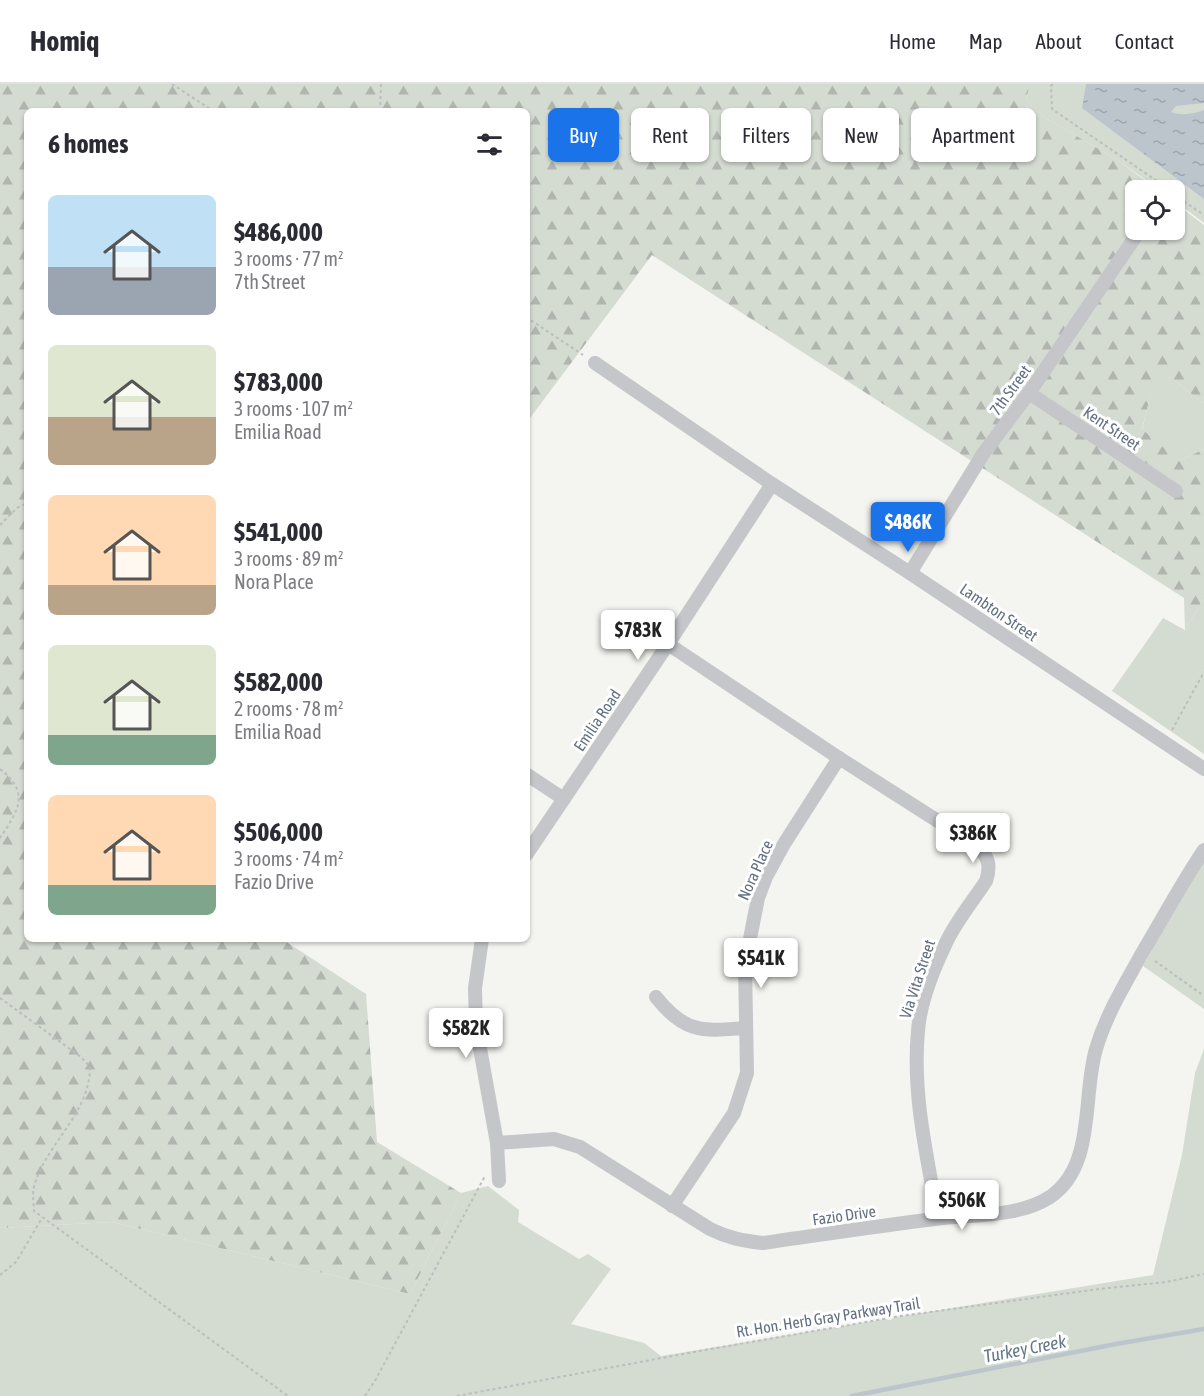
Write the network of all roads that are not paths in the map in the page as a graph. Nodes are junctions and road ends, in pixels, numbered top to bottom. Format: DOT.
graph roads {
  1 [pos="1133,240"];
  2 [pos="596,363"];
  3 [pos="1029,393"];
  4 [pos="772,483"];
  5 [pos="1176,491"];
  6 [pos="910,573"];
  7 [pos="668,644"];
  8 [pos="839,758"];
  9 [pos="1204,769"];
  10 [pos="530,777"];
  11 [pos="564,799"];
  12 [pos="530,849"];
  13 [pos="1204,850"];
  14 [pos="482,942"];
  15 [pos="656,997"];
  16 [pos="746,1028"];
  17 [pos="497,1143"];
  18 [pos="499,1180"];
  19 [pos="672,1206"];
  20 [pos="938,1218"];
  1 -- 3 [label="street, 7th Street"];
  2 -- 4 [label="street, Lambton Street"];
  3 -- 5 [label="street, Kent Street"];
  3 -- 6 [label="street, 7th Street"];
  4 -- 6 [label="street, Lambton Street"];
  4 -- 7 [label="street, Emilia Road"];
  6 -- 9 [label="street, Lambton Street"];
  7 -- 8 [label="street, Via Vita Street"];
  7 -- 11 [label="street, Emilia Road"];
  8 -- 16 [label="street, Nora Place"];
  8 -- 20 [label="street, Via Vita Street"];
  10 -- 11 [label="street"];
  11 -- 12 [label="street, Emilia Road"];
  13 -- 20 [label="street, Fazio Drive"];
  14 -- 17 [label="street"];
  15 -- 16 [label="street"];
  16 -- 19 [label="street, Nora Place"];
  17 -- 18 [label="street"];
  17 -- 19 [label="street, Fazio Drive"];
  19 -- 20 [label="street, Fazio Drive"];
}
